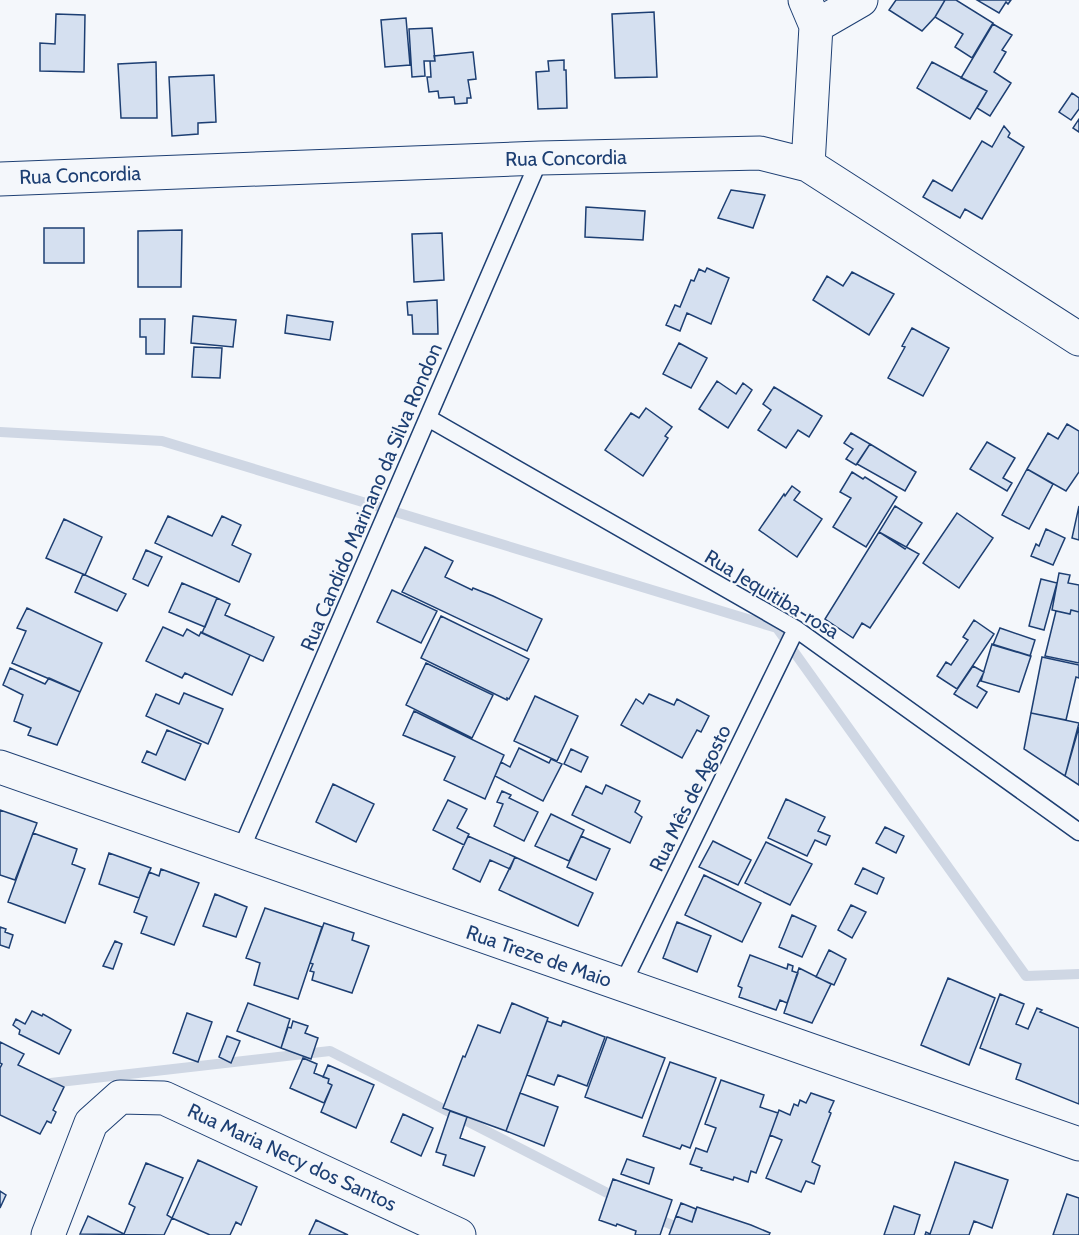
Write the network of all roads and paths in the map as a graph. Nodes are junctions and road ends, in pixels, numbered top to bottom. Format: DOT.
graph roads {
  1 [pos="861,0"];
  2 [pos="810,13"];
  3 [pos="540,158"];
  4 [pos="808,165"];
  5 [pos="0,179"];
  6 [pos="1079,339"];
  7 [pos="428,418"];
  8 [pos="796,629"];
  9 [pos="0,767"];
  10 [pos="1079,832"];
  11 [pos="240,852"];
  12 [pos="622,985"];
  13 [pos="1079,1144"];
  14 [pos="48,1235"];
  15 [pos="459,1235"];
  1 -- 2 [label="street"];
  2 -- 4 [label="street"];
  3 -- 4 [label="street, Rua Concordia"];
  3 -- 5 [label="street, Rua Concordia"];
  3 -- 7 [label="lane, Rua Candido Marinano da Silva Rondon"];
  4 -- 6 [label="street, Rua Concordia"];
  7 -- 8 [label="lane, Rua Jequitiba-rosa"];
  7 -- 11 [label="lane, Rua Candido Marinano da Silva Rondon"];
  8 -- 10 [label="lane, Rua Jequitiba-rosa"];
  8 -- 12 [label="lane, Rua Mês de Agosto"];
  9 -- 11 [label="street, Rua Treze de Maio"];
  11 -- 12 [label="street, Rua Treze de Maio"];
  12 -- 13 [label="street, Rua Treze de Maio"];
  14 -- 15 [label="street, Rua Maria Necy dos Santos"];
}
